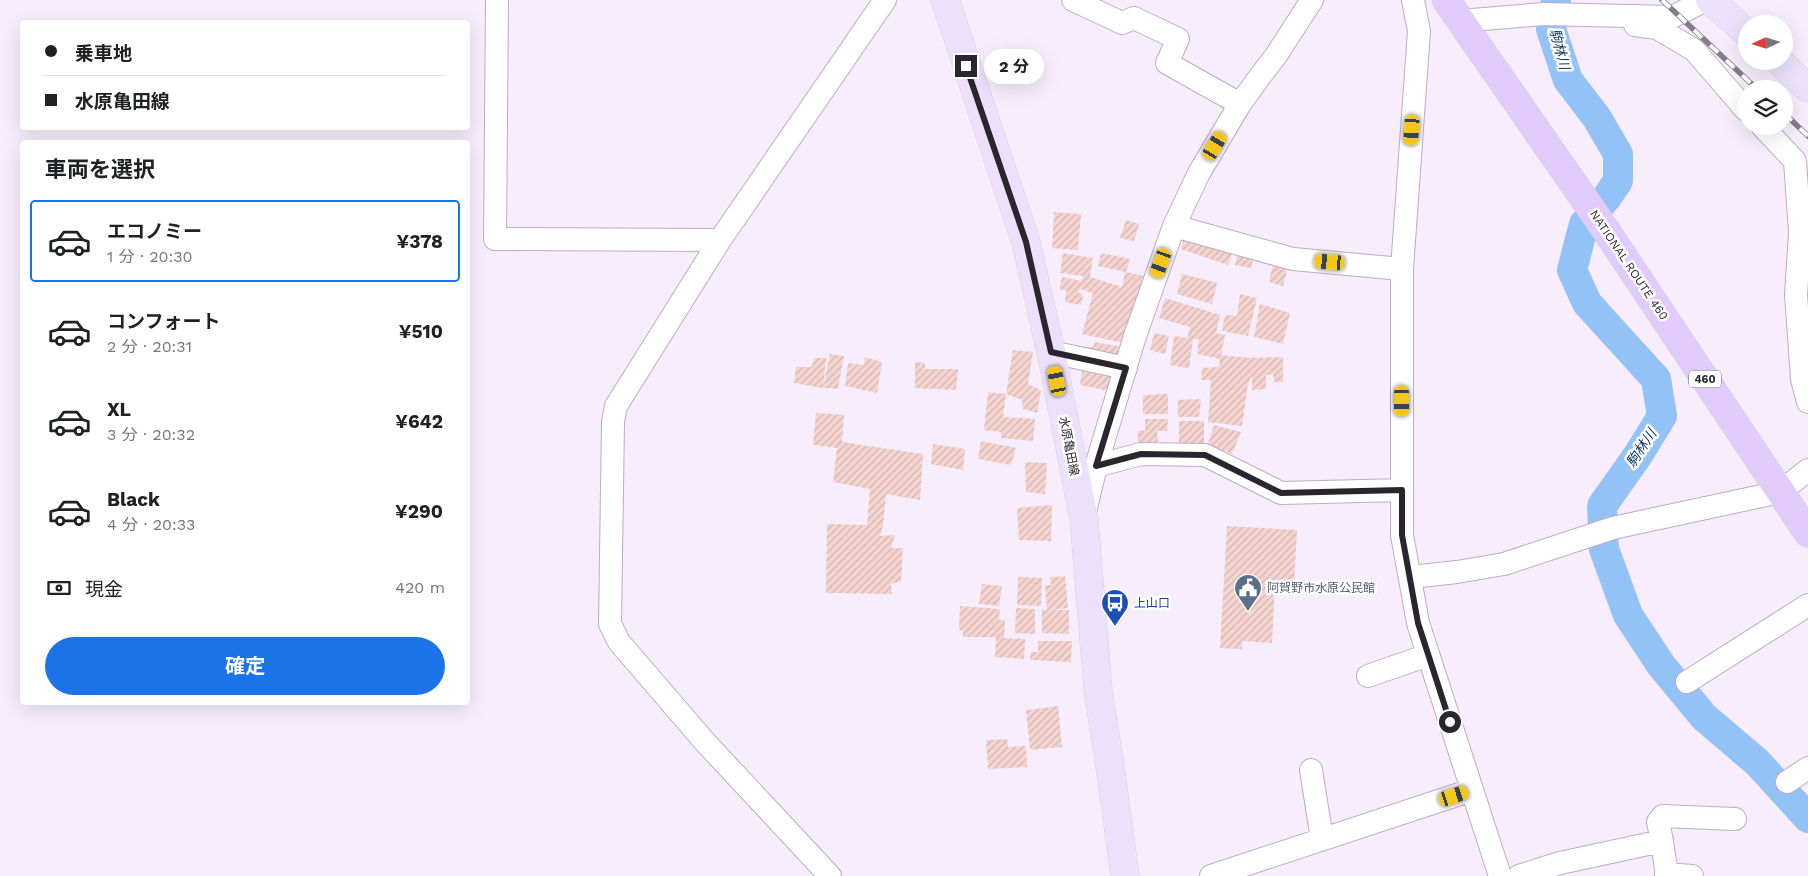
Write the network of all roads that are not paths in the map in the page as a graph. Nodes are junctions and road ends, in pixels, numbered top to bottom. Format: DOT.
graph roads {
  1 [pos="498,0"];
  2 [pos="885,0"];
  3 [pos="945,0"];
  4 [pos="1073,0"];
  5 [pos="1312,0"];
  6 [pos="1412,0"];
  7 [pos="1706,0"];
  8 [pos="1710,0"];
  9 [pos="1453,10"];
  10 [pos="1612,15"];
  11 [pos="1738,25"];
  12 [pos="1789,70"];
  13 [pos="1808,88"];
  14 [pos="1738,101"];
  15 [pos="1240,104"];
  16 [pos="1770,135"];
  17 [pos="1801,168"];
  18 [pos="1174,226"];
  19 [pos="720,240"];
  20 [pos="1402,269"];
  21 [pos="1051,352"];
  22 [pos="1126,368"];
  23 [pos="1808,402"];
  24 [pos="1096,466"];
  25 [pos="1808,470"];
  26 [pos="1402,490"];
  27 [pos="1780,492"];
  28 [pos="1084,520"];
  29 [pos="1808,533"];
  30 [pos="1411,577"];
  31 [pos="1808,605"];
  32 [pos="1428,655"];
  33 [pos="1368,676"];
  34 [pos="1687,682"];
  35 [pos="1808,768"];
  36 [pos="1311,770"];
  37 [pos="1787,782"];
  38 [pos="1472,790"];
  39 [pos="1736,819"];
  40 [pos="1322,839"];
  41 [pos="1662,841"];
  42 [pos="1666,875"];
  43 [pos="830,876"];
  44 [pos="1125,876"];
  45 [pos="1211,876"];
  46 [pos="1500,876"];
  47 [pos="1519,876"];
  48 [pos="1692,876"];
  1 -- 19 [label="street"];
  2 -- 19 [label="street"];
  3 -- 21 [label="main road, 水原亀田線"];
  4 -- 15 [label="street"];
  5 -- 15 [label="street"];
  6 -- 20 [label="street"];
  7 -- 10 [label="street"];
  8 -- 11 [label="main road"];
  9 -- 10 [label="street"];
  9 -- 27 [label="highway, NATIONAL ROUTE 460 / 460"];
  10 -- 14 [label="street"];
  12 -- 13 [label="main road"];
  15 -- 18 [label="street"];
  16 -- 17 [label="street"];
  17 -- 23 [label="street"];
  18 -- 20 [label="street"];
  18 -- 22 [label="street"];
  19 -- 43 [label="street"];
  20 -- 26 [label="street"];
  21 -- 22 [label="street"];
  21 -- 28 [label="main road, 水原亀田線"];
  22 -- 24 [label="street"];
  24 -- 26 [label="street"];
  24 -- 28 [label="street"];
  25 -- 27 [label="street"];
  26 -- 30 [label="street"];
  27 -- 29 [label="highway, NATIONAL ROUTE 460 / 460"];
  27 -- 30 [label="street"];
  28 -- 44 [label="main road, 水原亀田線"];
  30 -- 32 [label="street"];
  31 -- 34 [label="street"];
  32 -- 33 [label="street"];
  32 -- 38 [label="street"];
  35 -- 37 [label="street"];
  36 -- 40 [label="street"];
  38 -- 40 [label="street"];
  38 -- 46 [label="street"];
  39 -- 41 [label="street"];
  40 -- 45 [label="street"];
  41 -- 42 [label="street"];
  41 -- 47 [label="street"];
  42 -- 48 [label="street"];
}
